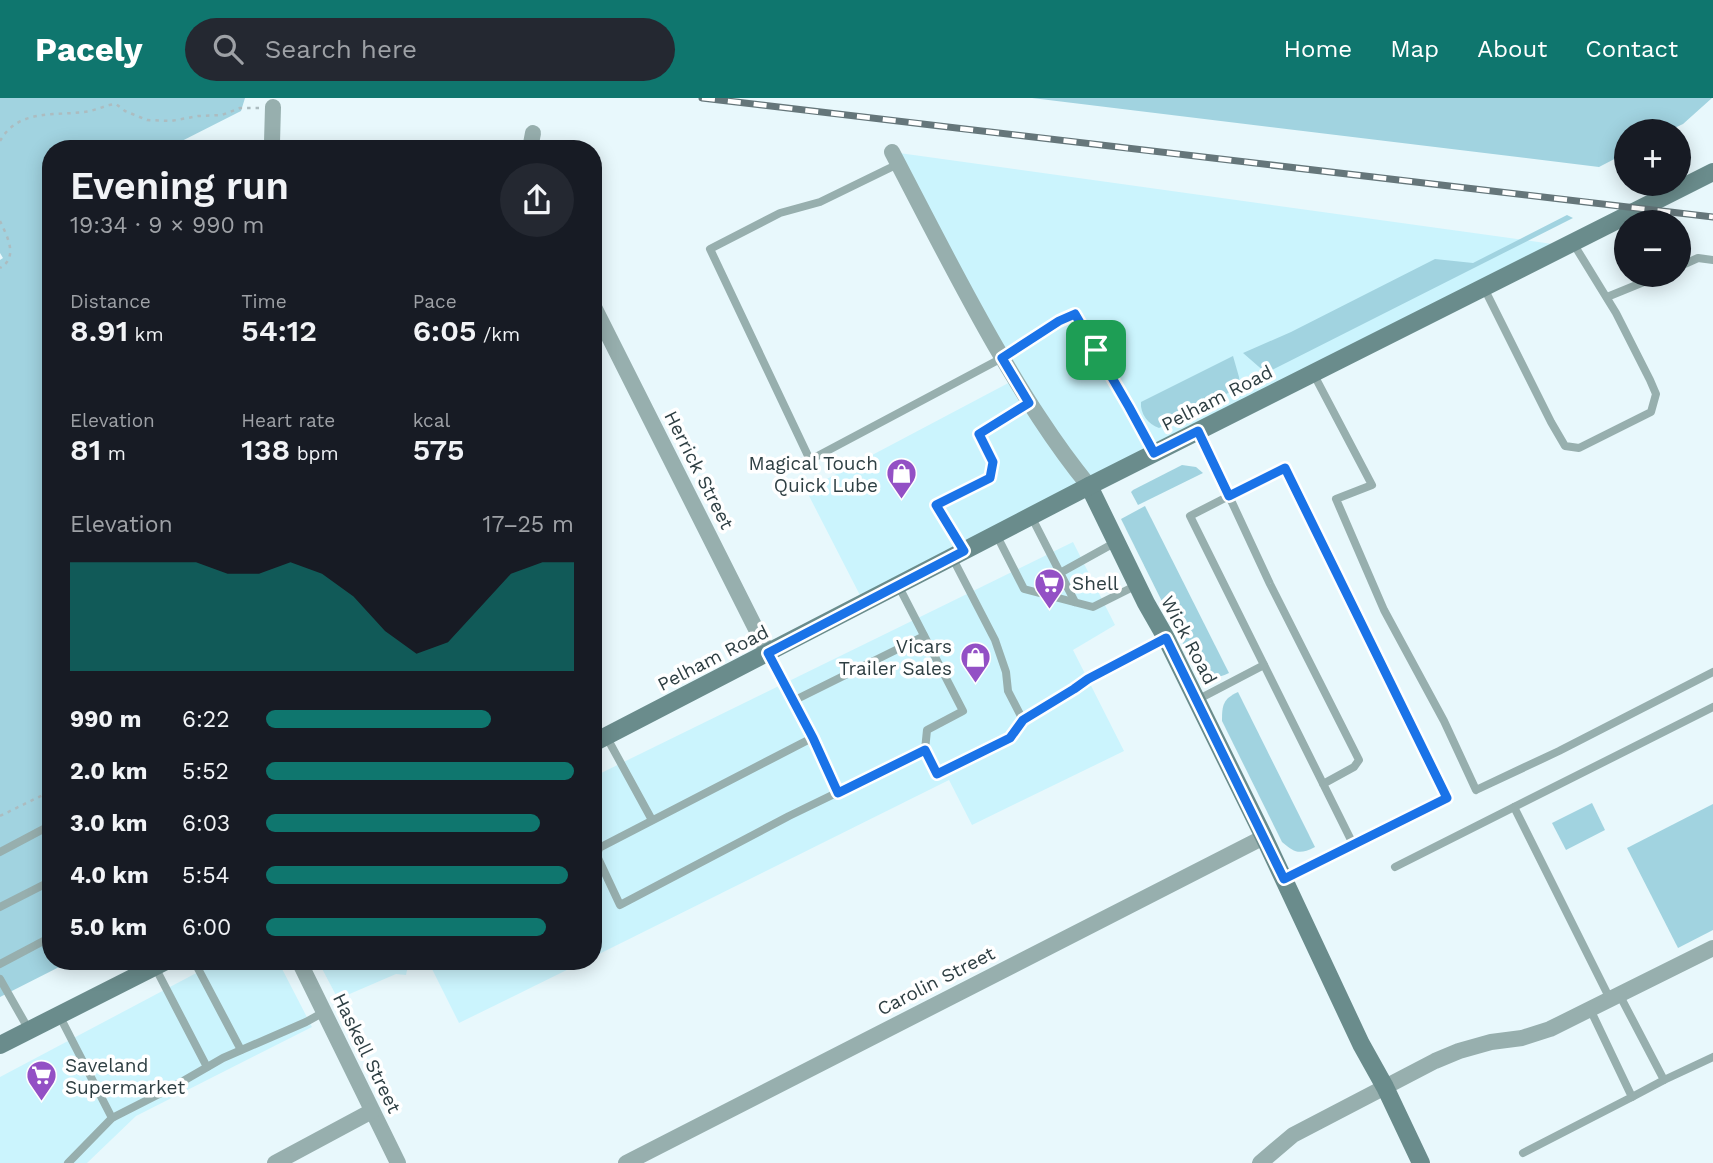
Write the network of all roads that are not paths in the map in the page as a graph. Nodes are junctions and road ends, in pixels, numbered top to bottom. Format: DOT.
graph roads {
  1 [pos="272,107"];
  2 [pos="272,140"];
  3 [pos="895,158"];
  4 [pos="1713,172"];
  5 [pos="1573,243"];
  6 [pos="1713,260"];
  7 [pos="1691,261"];
  8 [pos="1633,287"];
  9 [pos="1485,288"];
  10 [pos="1607,298"];
  11 [pos="602,323"];
  12 [pos="1002,358"];
  13 [pos="1313,373"];
  14 [pos="1029,403"];
  15 [pos="1198,431"];
  16 [pos="1154,453"];
  17 [pos="1089,486"];
  18 [pos="1229,496"];
  19 [pos="1031,516"];
  20 [pos="996,534"];
  21 [pos="1116,542"];
  22 [pos="958,554"];
  23 [pos="1060,573"];
  24 [pos="898,585"];
  25 [pos="1137,585"];
  26 [pos="1075,602"];
  27 [pos="925,636"];
  28 [pos="1166,638"];
  29 [pos="768,653"];
  30 [pos="1264,665"];
  31 [pos="1713,672"];
  32 [pos="1197,700"];
  33 [pos="793,701"];
  34 [pos="1713,707"];
  35 [pos="1023,720"];
  36 [pos="602,738"];
  37 [pos="813,738"];
  38 [pos="602,742"];
  39 [pos="925,750"];
  40 [pos="1323,784"];
  41 [pos="838,793"];
  42 [pos="1514,807"];
  43 [pos="652,820"];
  44 [pos="42,830"];
  45 [pos="1264,837"];
  46 [pos="1353,844"];
  47 [pos="602,846"];
  48 [pos="0,852"];
  49 [pos="602,867"];
  50 [pos="1395,867"];
  51 [pos="1284,879"];
  52 [pos="42,886"];
  53 [pos="0,907"];
  54 [pos="42,942"];
  55 [pos="1713,948"];
  56 [pos="0,964"];
  57 [pos="149,970"];
  58 [pos="164,970"];
  59 [pos="199,970"];
  60 [pos="303,970"];
  61 [pos="0,979"];
  62 [pos="1615,997"];
  63 [pos="1590,1009"];
  64 [pos="324,1012"];
  65 [pos="59,1015"];
  66 [pos="29,1030"];
  67 [pos="0,1045"];
  68 [pos="241,1050"];
  69 [pos="1713,1057"];
  70 [pos="207,1067"];
  71 [pos="1664,1080"];
  72 [pos="1385,1087"];
  73 [pos="1632,1097"];
  74 [pos="372,1111"];
  75 [pos="112,1118"];
  76 [pos="1523,1153"];
  77 [pos="68,1163"];
  78 [pos="275,1163"];
  79 [pos="398,1163"];
  80 [pos="626,1163"];
  81 [pos="1260,1163"];
  82 [pos="1421,1163"];
  1 -- 2 [label="street"];
  3 -- 12 [label="street, Wick Road"];
  3 -- 12 [label="lane"];
  4 -- 5 [label="main road, Pelham Road"];
  5 -- 9 [label="main road, Pelham Road"];
  5 -- 10 [label="lane"];
  6 -- 7 [label="lane"];
  8 -- 10 [label="lane"];
  9 -- 10 [label="lane"];
  9 -- 13 [label="main road, Pelham Road"];
  11 -- 29 [label="street, Herrick Street"];
  12 -- 14 [label="street, Wick Road"];
  12 -- 16 [label="lane"];
  13 -- 15 [label="main road, Pelham Road"];
  13 -- 31 [label="lane"];
  14 -- 17 [label="street, Wick Road"];
  14 -- 22 [label="lane"];
  15 -- 16 [label="main road, Pelham Road"];
  15 -- 18 [label="lane"];
  16 -- 17 [label="main road, Pelham Road"];
  17 -- 19 [label="main road, Pelham Road"];
  17 -- 21 [label="main road, Wick Road"];
  18 -- 30 [label="lane"];
  18 -- 40 [label="lane"];
  18 -- 46 [label="lane"];
  19 -- 20 [label="main road, Pelham Road"];
  19 -- 23 [label="lane"];
  20 -- 22 [label="main road, Pelham Road"];
  20 -- 26 [label="lane"];
  21 -- 23 [label="lane"];
  21 -- 25 [label="main road, Wick Road"];
  22 -- 24 [label="main road, Pelham Road"];
  22 -- 35 [label="lane"];
  23 -- 26 [label="lane"];
  24 -- 27 [label="lane"];
  24 -- 29 [label="main road, Pelham Road"];
  25 -- 26 [label="lane"];
  25 -- 28 [label="main road, Wick Road"];
  27 -- 33 [label="lane"];
  27 -- 39 [label="lane"];
  28 -- 32 [label="main road, Wick Road"];
  28 -- 35 [label="lane"];
  29 -- 33 [label="lane"];
  29 -- 36 [label="main road, Pelham Road"];
  30 -- 32 [label="lane"];
  30 -- 40 [label="lane"];
  32 -- 45 [label="main road, Wick Road"];
  33 -- 37 [label="lane"];
  34 -- 42 [label="lane"];
  35 -- 39 [label="lane"];
  37 -- 41 [label="lane"];
  37 -- 43 [label="lane"];
  38 -- 43 [label="lane"];
  39 -- 41 [label="lane"];
  40 -- 46 [label="lane"];
  41 -- 49 [label="lane"];
  42 -- 50 [label="lane"];
  42 -- 62 [label="lane"];
  43 -- 47 [label="lane"];
  44 -- 48 [label="lane"];
  45 -- 51 [label="main road, Wick Road"];
  45 -- 80 [label="street, Carolin Street"];
  46 -- 51 [label="lane"];
  51 -- 72 [label="main road, Wick Road"];
  52 -- 53 [label="lane"];
  54 -- 56 [label="lane"];
  55 -- 62 [label="street"];
  57 -- 65 [label="main road"];
  58 -- 70 [label="lane"];
  59 -- 68 [label="lane"];
  60 -- 64 [label="street, Haskell Street"];
  61 -- 66 [label="lane"];
  62 -- 63 [label="street"];
  62 -- 71 [label="lane"];
  63 -- 72 [label="street"];
  63 -- 73 [label="lane"];
  64 -- 68 [label="lane"];
  64 -- 74 [label="street, Haskell Street"];
  65 -- 66 [label="main road"];
  65 -- 75 [label="lane"];
  66 -- 67 [label="main road"];
  68 -- 70 [label="lane"];
  69 -- 71 [label="lane"];
  70 -- 75 [label="lane"];
  71 -- 73 [label="lane"];
  72 -- 81 [label="street"];
  72 -- 82 [label="main road, Wick Road"];
  73 -- 76 [label="lane"];
  74 -- 78 [label="street"];
  74 -- 79 [label="street, Haskell Street"];
  75 -- 77 [label="lane"];
}
